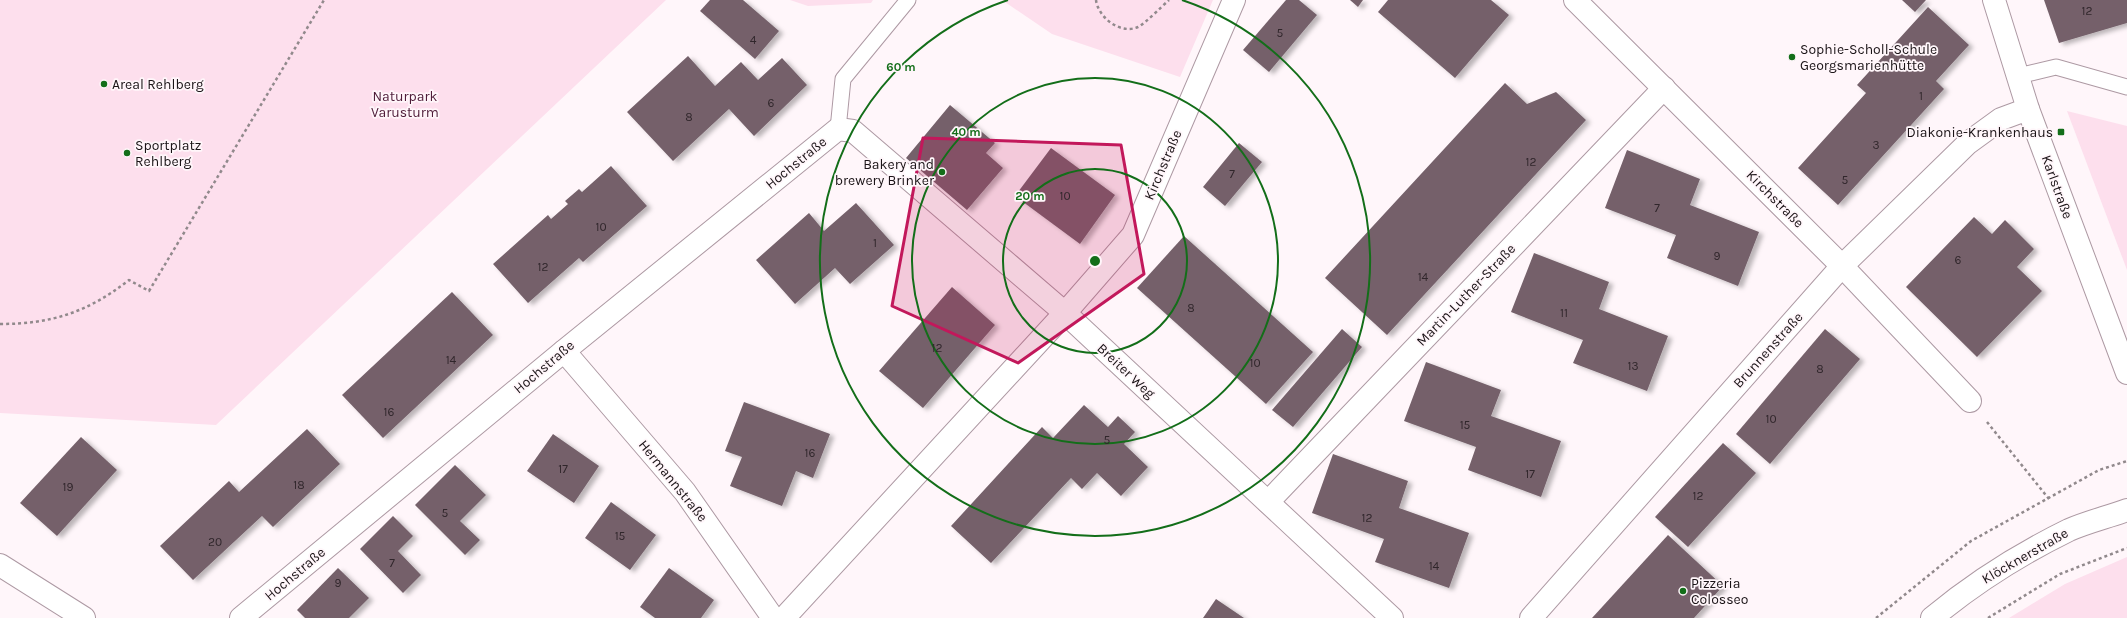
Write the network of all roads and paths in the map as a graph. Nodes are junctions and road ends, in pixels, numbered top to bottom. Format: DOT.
graph roads {
  1 [pos="324,0"];
  2 [pos="908,0"];
  3 [pos="1096,0"];
  4 [pos="1169,0"];
  5 [pos="1234,0"];
  6 [pos="1575,0"];
  7 [pos="1994,0"];
  8 [pos="2018,76"];
  9 [pos="2127,87"];
  10 [pos="1664,88"];
  11 [pos="2028,109"];
  12 [pos="845,130"];
  13 [pos="1842,266"];
  14 [pos="1065,313"];
  15 [pos="0,324"];
  16 [pos="564,351"];
  17 [pos="2127,373"];
  18 [pos="1970,401"];
  19 [pos="2127,461"];
  20 [pos="2049,499"];
  21 [pos="1268,502"];
  22 [pos="2127,510"];
  23 [pos="2127,548"];
  24 [pos="0,565"];
  25 [pos="84,618"];
  26 [pos="241,618"];
  27 [pos="773,618"];
  28 [pos="784,618"];
  29 [pos="1392,618"];
  30 [pos="1530,618"];
  31 [pos="1876,618"];
  32 [pos="1932,618"];
  33 [pos="1988,618"];
  1 -- 15 [label="path"];
  2 -- 12 [label="lane"];
  3 -- 4 [label="path"];
  5 -- 14 [label="street, Kirchstraße"];
  6 -- 10 [label="street, Kirchstraße"];
  7 -- 8 [label="street, Karlstraße"];
  8 -- 9 [label="lane"];
  8 -- 11 [label="street, Karlstraße"];
  10 -- 13 [label="street, Kirchstraße"];
  10 -- 21 [label="street, Martin-Luther-Straße"];
  11 -- 13 [label="street, Brunnenstraße"];
  11 -- 17 [label="street, Karlstraße"];
  12 -- 14 [label="street, Breiter Weg"];
  12 -- 16 [label="street, Hochstraße"];
  13 -- 18 [label="street, Kirchstraße"];
  13 -- 30 [label="street, Brunnenstraße"];
  14 -- 21 [label="street, Breiter Weg"];
  14 -- 28 [label="street, Kirchstraße"];
  16 -- 26 [label="street, Hochstraße"];
  16 -- 27 [label="street, Hermannstraße"];
  18 -- 20 [label="path"];
  19 -- 20 [label="path"];
  20 -- 31 [label="path"];
  21 -- 29 [label="street, Breiter Weg"];
  22 -- 32 [label="street, Klöcknerstraße"];
  23 -- 33 [label="path"];
  24 -- 25 [label="street"];
}
